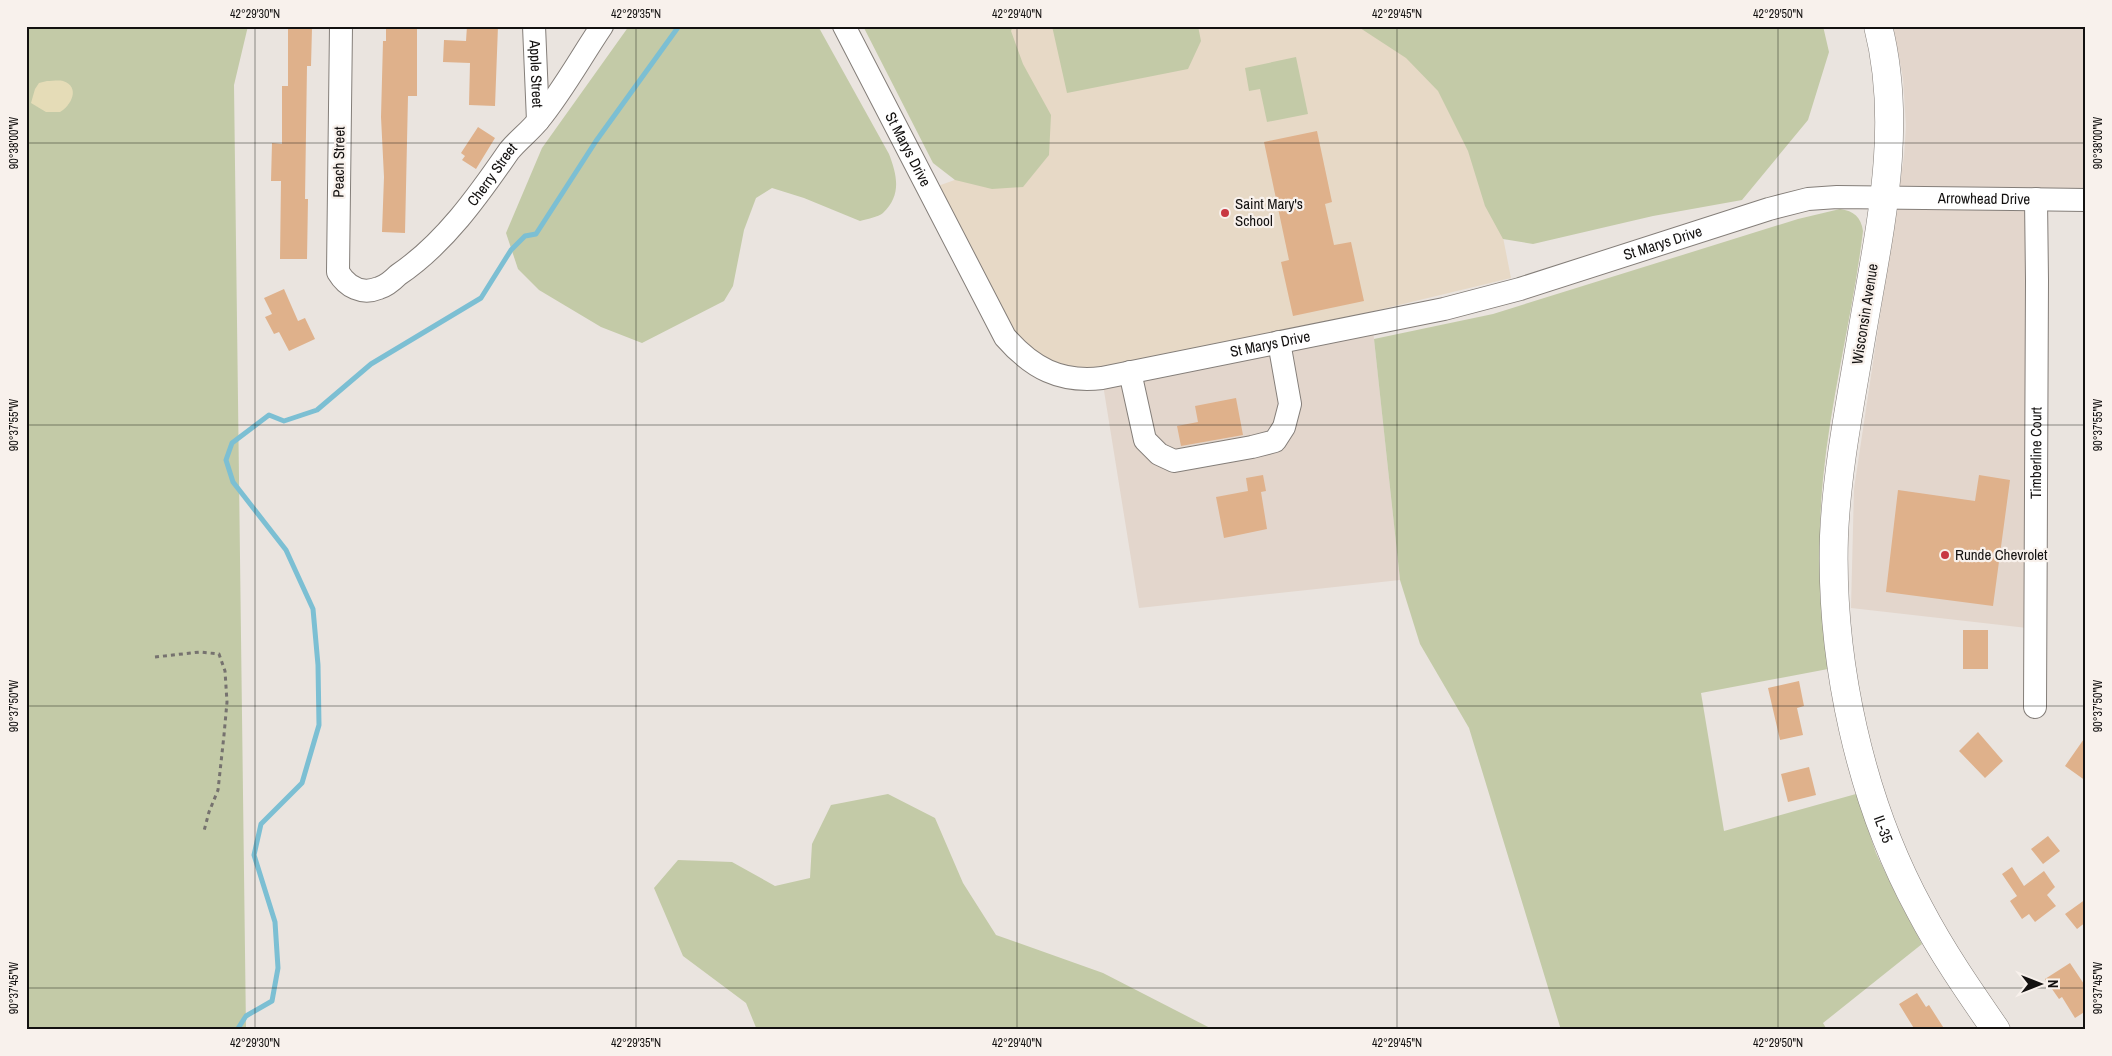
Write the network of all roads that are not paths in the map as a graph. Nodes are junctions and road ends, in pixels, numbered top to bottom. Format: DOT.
graph roads {
  1 [pos="341,26"];
  2 [pos="534,26"];
  3 [pos="602,26"];
  4 [pos="844,26"];
  5 [pos="1878,26"];
  6 [pos="538,121"];
  7 [pos="1884,197"];
  8 [pos="2036,199"];
  9 [pos="2086,200"];
  10 [pos="356,289"];
  11 [pos="1279,342"];
  12 [pos="1130,372"];
  13 [pos="1835,603"];
  14 [pos="2035,707"];
  15 [pos="1996,1030"];
  1 -- 10 [label="street, Peach Street"];
  2 -- 6 [label="street, Apple Street"];
  3 -- 6 [label="street, Cherry Street"];
  4 -- 12 [label="street, St Marys Drive"];
  5 -- 7 [label="main road, Wisconsin Avenue"];
  6 -- 10 [label="street, Cherry Street"];
  7 -- 8 [label="street, Arrowhead Drive"];
  7 -- 11 [label="street, St Marys Drive"];
  7 -- 13 [label="main road, Wisconsin Avenue"];
  8 -- 9 [label="street, Arrowhead Drive"];
  8 -- 14 [label="street, Timberline Court"];
  11 -- 12 [label="street, St Marys Drive"];
  11 -- 12 [label="street"];
  13 -- 15 [label="main road, IL-35"];
}
